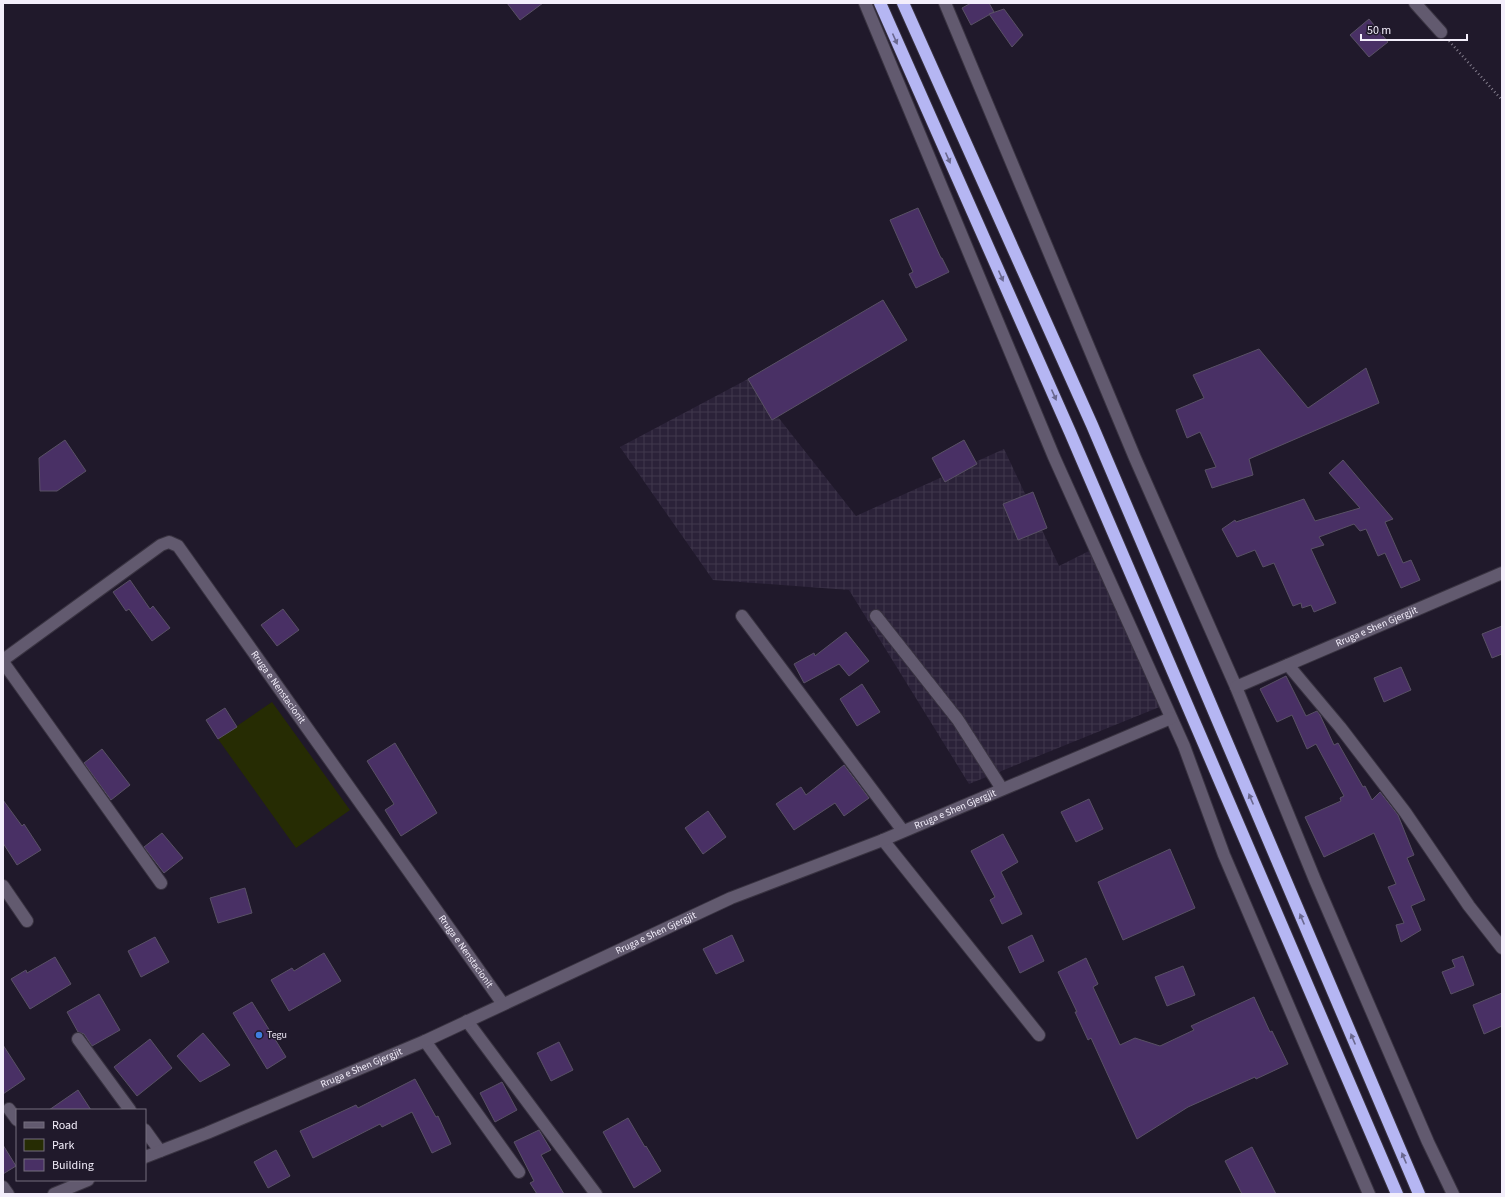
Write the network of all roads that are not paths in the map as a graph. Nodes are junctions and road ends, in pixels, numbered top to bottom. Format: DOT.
graph roads {
  1 [pos="865,3"];
  2 [pos="880,3"];
  3 [pos="903,3"];
  4 [pos="945,3"];
  5 [pos="1415,3"];
  6 [pos="1441,32"];
  7 [pos="1502,573"];
  8 [pos="742,616"];
  9 [pos="876,616"];
  10 [pos="3,661"];
  11 [pos="1288,665"];
  12 [pos="1236,687"];
  13 [pos="1171,718"];
  14 [pos="1002,789"];
  15 [pos="903,831"];
  16 [pos="883,840"];
  17 [pos="161,883"];
  18 [pos="3,886"];
  19 [pos="27,921"];
  20 [pos="1502,948"];
  21 [pos="503,1004"];
  22 [pos="467,1021"];
  23 [pos="1039,1036"];
  24 [pos="78,1039"];
  25 [pos="425,1041"];
  26 [pos="9,1109"];
  27 [pos="129,1109"];
  28 [pos="16,1119"];
  29 [pos="146,1131"];
  30 [pos="160,1150"];
  31 [pos="146,1157"];
  32 [pos="519,1172"];
  33 [pos="82,1181"];
  34 [pos="63,1184"];
  35 [pos="3,1187"];
  36 [pos="8,1194"];
  37 [pos="54,1194"];
  38 [pos="596,1194"];
  39 [pos="1369,1194"];
  40 [pos="1397,1194"];
  41 [pos="1419,1194"];
  42 [pos="1453,1194"];
  1 -- 13 [label="street"];
  2 -- 40 [label="highway, one-way"];
  41 -- 3 [label="highway, one-way"];
  4 -- 12 [label="street"];
  5 -- 6 [label="street"];
  7 -- 11 [label="street, Rruga e Shen Gjergjit"];
  8 -- 15 [label="street"];
  9 -- 14 [label="street"];
  10 -- 17 [label="street"];
  10 -- 21 [label="street, Rruga e Nenstacionit"];
  11 -- 12 [label="street, Rruga e Shen Gjergjit"];
  11 -- 20 [label="street"];
  12 -- 42 [label="street"];
  13 -- 14 [label="street, Rruga e Shen Gjergjit"];
  13 -- 39 [label="street"];
  14 -- 15 [label="street, Rruga e Shen Gjergjit"];
  15 -- 16 [label="street, Rruga e Shen Gjergjit"];
  16 -- 21 [label="street, Rruga e Shen Gjergjit"];
  16 -- 23 [label="street"];
  18 -- 19 [label="street"];
  21 -- 22 [label="street, Rruga e Shen Gjergjit"];
  22 -- 25 [label="street, Rruga e Shen Gjergjit"];
  22 -- 38 [label="street"];
  24 -- 27 [label="street"];
  25 -- 30 [label="street, Rruga e Shen Gjergjit"];
  25 -- 32 [label="street"];
  26 -- 28 [label="street"];
  29 -- 30 [label="street"];
  30 -- 31 [label="street, Rruga e Shen Gjergjit"];
  33 -- 34 [label="street"];
  34 -- 37 [label="street"];
  35 -- 36 [label="street"];
}
